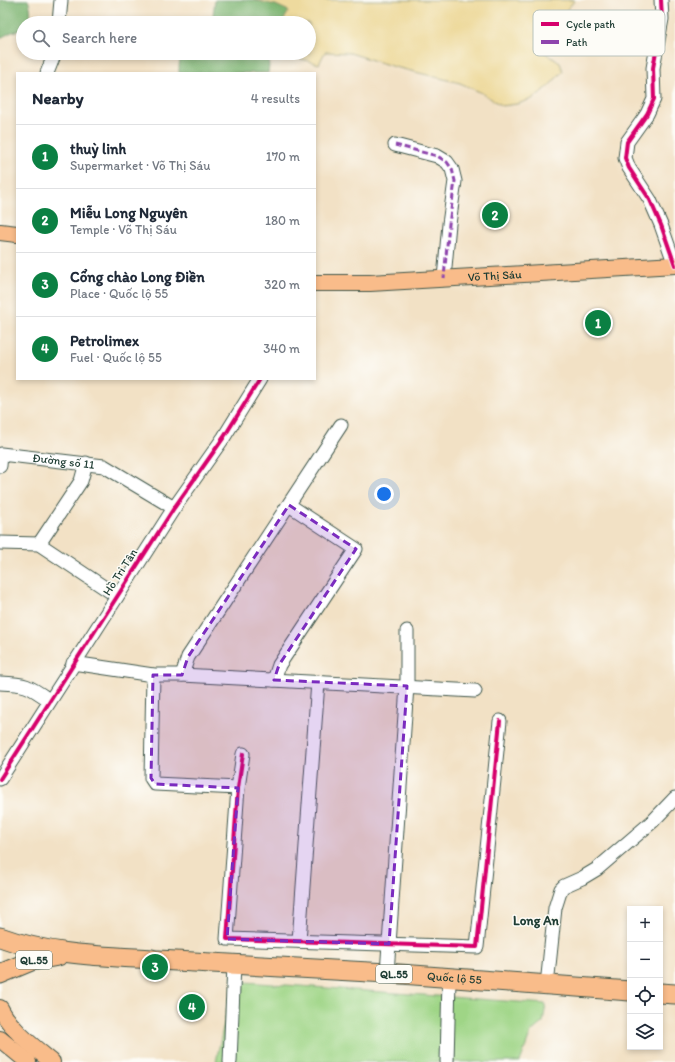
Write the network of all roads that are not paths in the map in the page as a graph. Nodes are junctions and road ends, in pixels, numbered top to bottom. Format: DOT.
graph roads {
  1 [pos="61,0"];
  2 [pos="60,16"];
  3 [pos="655,56"];
  4 [pos="53,60"];
  5 [pos="48,72"];
  6 [pos="395,145"];
  7 [pos="0,232"];
  8 [pos="16,234"];
  9 [pos="675,265"];
  10 [pos="444,278"];
  11 [pos="316,282"];
  12 [pos="259,380"];
  13 [pos="341,425"];
  14 [pos="86,463"];
  15 [pos="0,466"];
  16 [pos="288,505"];
  17 [pos="174,508"];
  18 [pos="0,543"];
  19 [pos="40,544"];
  20 [pos="117,596"];
  21 [pos="407,631"];
  22 [pos="74,663"];
  23 [pos="153,675"];
  24 [pos="182,675"];
  25 [pos="274,680"];
  26 [pos="318,682"];
  27 [pos="0,683"];
  28 [pos="407,686"];
  29 [pos="475,691"];
  30 [pos="49,700"];
  31 [pos="500,721"];
  32 [pos="243,754"];
  33 [pos="0,779"];
  34 [pos="238,788"];
  35 [pos="675,798"];
  36 [pos="0,937"];
  37 [pos="299,940"];
  38 [pos="389,944"];
  39 [pos="70,954"];
  40 [pos="234,964"];
  41 [pos="387,973"];
  42 [pos="0,974"];
  43 [pos="449,979"];
  44 [pos="547,985"];
  45 [pos="627,991"];
  46 [pos="663,993"];
  47 [pos="675,994"];
  48 [pos="0,1008"];
  49 [pos="0,1039"];
  50 [pos="28,1062"];
  51 [pos="52,1062"];
  52 [pos="230,1062"];
  53 [pos="447,1062"];
  1 -- 2 [label="street"];
  3 -- 9 [label="street"];
  4 -- 5 [label="street"];
  6 -- 10 [label="street"];
  7 -- 8 [label="main road"];
  9 -- 10 [label="main road, Võ Thị Sáu"];
  10 -- 11 [label="main road, Võ Thị Sáu"];
  12 -- 17 [label="street, Hồ Tri Tân"];
  13 -- 16 [label="street"];
  14 -- 15 [label="street, Đường số 11"];
  14 -- 17 [label="street, Đường số 11"];
  14 -- 19 [label="street"];
  16 -- 24 [label="street"];
  16 -- 25 [label="street"];
  17 -- 20 [label="street, Hồ Tri Tân"];
  18 -- 19 [label="street"];
  19 -- 20 [label="street"];
  20 -- 22 [label="street, Hồ Tri Tân"];
  21 -- 28 [label="street"];
  22 -- 23 [label="street"];
  22 -- 30 [label="street, Hồ Tri Tân"];
  23 -- 24 [label="street"];
  23 -- 34 [label="street"];
  24 -- 25 [label="street"];
  25 -- 26 [label="street"];
  26 -- 28 [label="street"];
  26 -- 37 [label="street"];
  27 -- 30 [label="street"];
  28 -- 29 [label="street"];
  28 -- 38 [label="street"];
  30 -- 33 [label="street, Hồ Tri Tân"];
  31 -- 38 [label="street"];
  32 -- 34 [label="street"];
  34 -- 37 [label="street"];
  35 -- 44 [label="street"];
  36 -- 39 [label="highway, Quốc lộ 55 / QL.55"];
  37 -- 38 [label="street"];
  38 -- 41 [label="street"];
  39 -- 40 [label="highway, Quốc lộ 55 / QL.55"];
  39 -- 42 [label="highway, Quốc lộ 55 / QL.55"];
  40 -- 41 [label="highway, Quốc lộ 55 / QL.55"];
  40 -- 52 [label="street"];
  41 -- 43 [label="highway, Quốc lộ 55 / QL.55"];
  43 -- 44 [label="highway, Quốc lộ 55 / QL.55"];
  43 -- 53 [label="street"];
  44 -- 45 [label="highway, Quốc lộ 55 / QL.55"];
  46 -- 47 [label="highway"];
  48 -- 51 [label="main road"];
  49 -- 50 [label="main road"];
}
